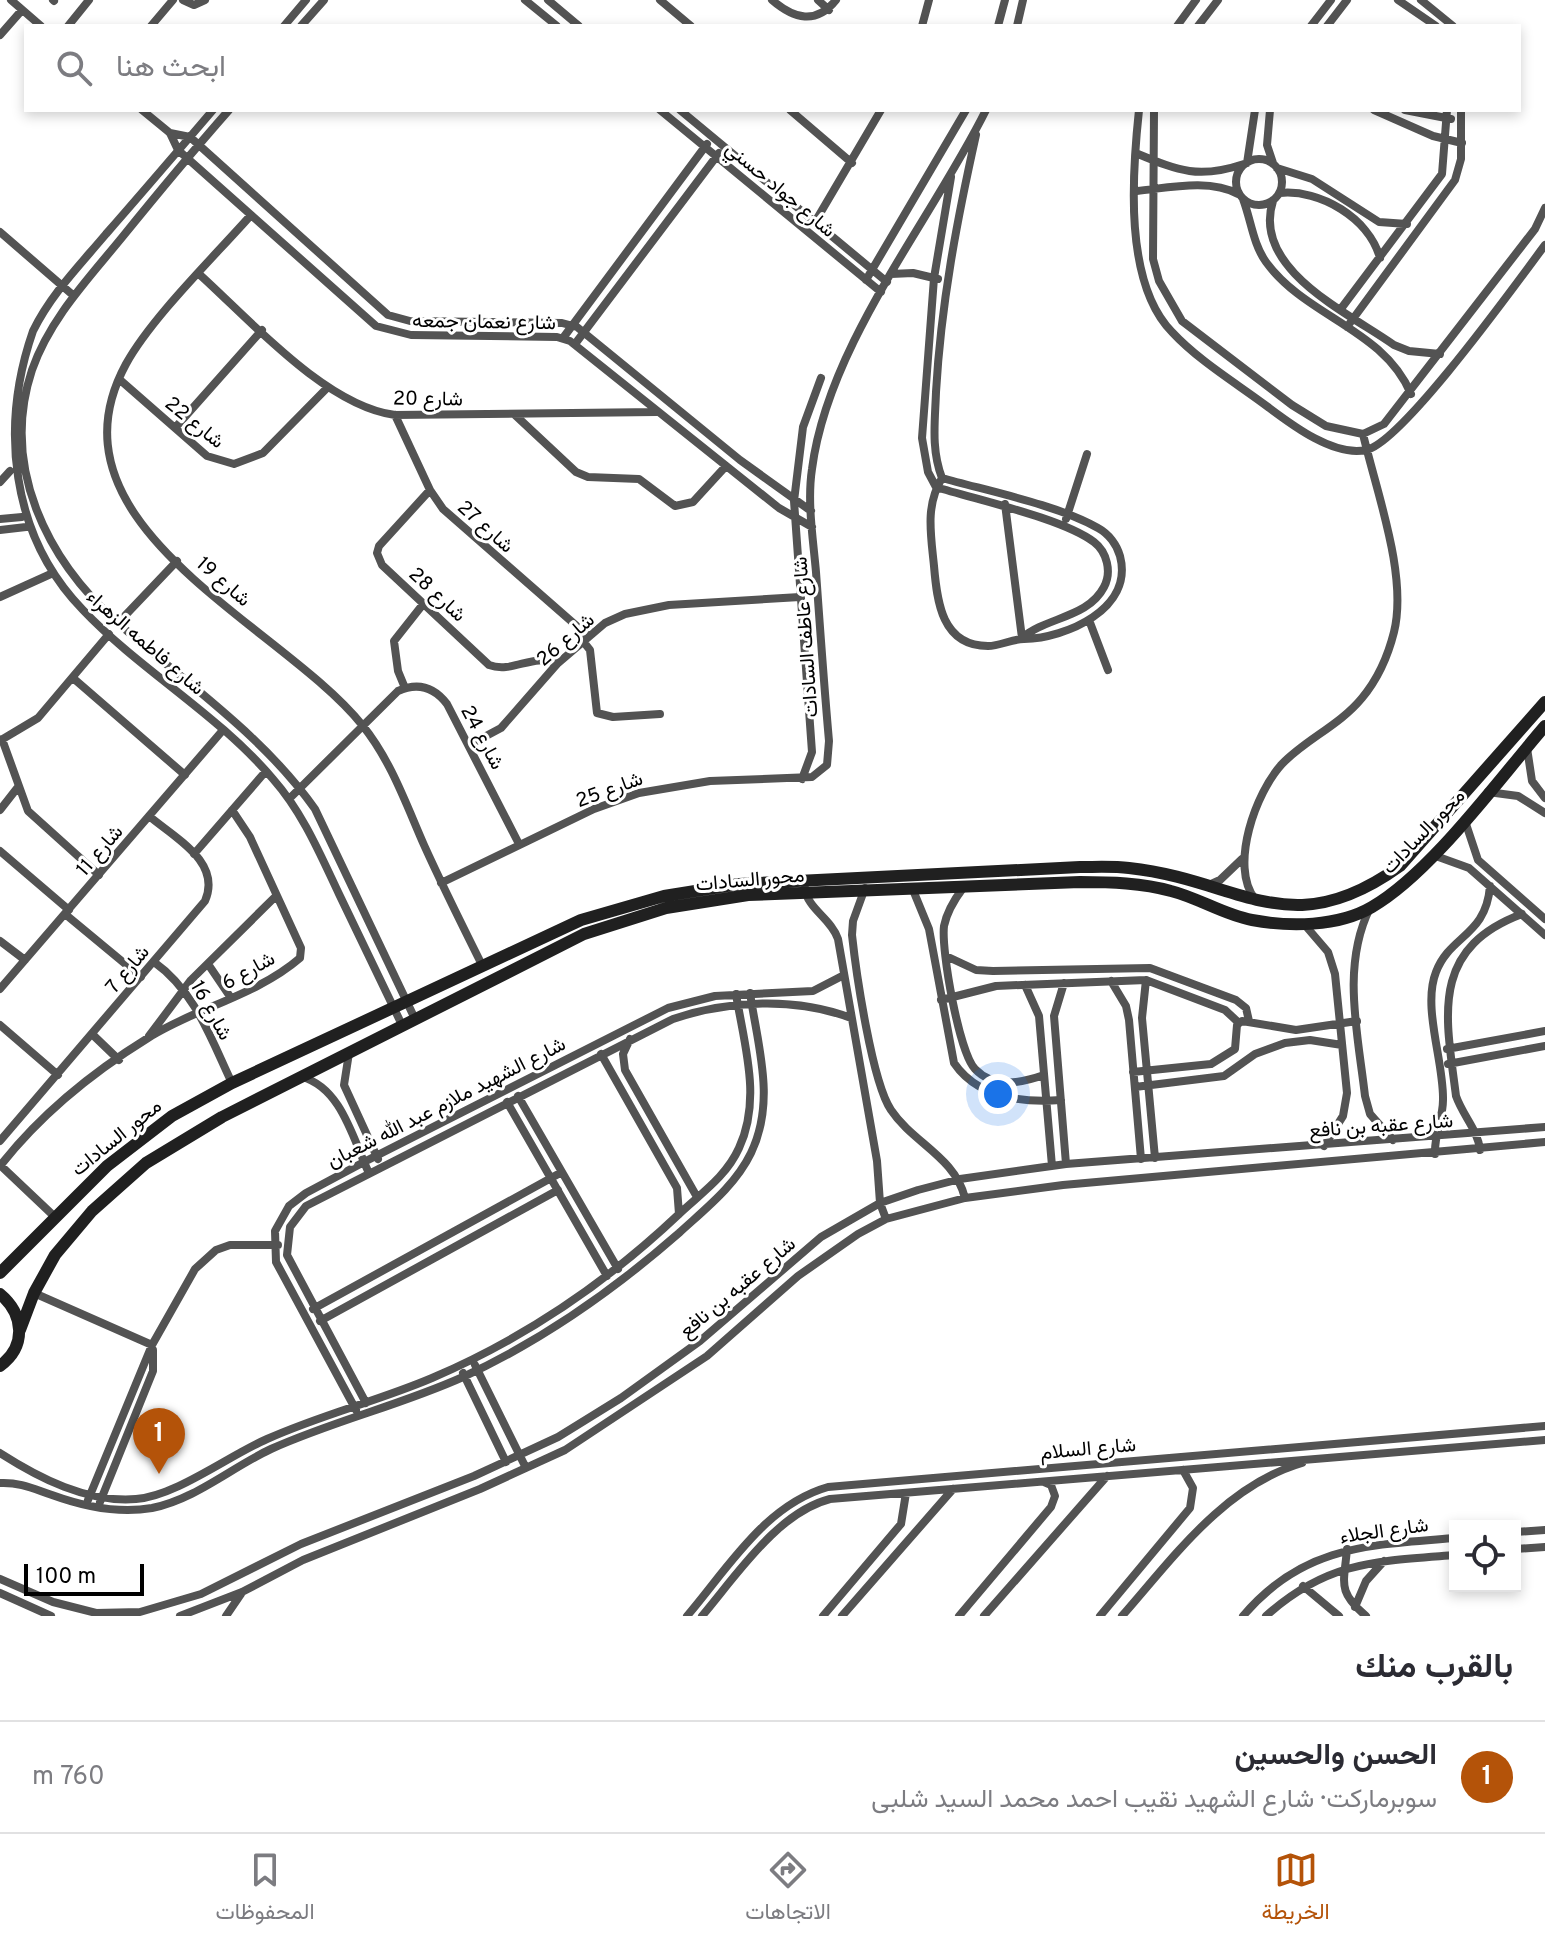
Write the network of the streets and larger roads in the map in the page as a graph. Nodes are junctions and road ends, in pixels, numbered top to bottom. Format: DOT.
graph roads {
  1 [pos="11,0"];
  2 [pos="89,0"];
  3 [pos="173,0"];
  4 [pos="183,0"];
  5 [pos="205,0"];
  6 [pos="306,0"];
  7 [pos="324,0"];
  8 [pos="525,0"];
  9 [pos="548,0"];
  10 [pos="772,0"];
  11 [pos="818,0"];
  12 [pos="836,0"];
  13 [pos="929,0"];
  14 [pos="1005,0"];
  15 [pos="1023,0"];
  16 [pos="1196,0"];
  17 [pos="1218,0"];
  18 [pos="1331,0"];
  19 [pos="1347,0"];
  20 [pos="1398,0"];
  21 [pos="1421,0"];
  22 [pos="665,1"];
  23 [pos="22,10"];
  24 [pos="829,10"];
  25 [pos="39,24"];
  26 [pos="70,24"];
  27 [pos="153,24"];
  28 [pos="286,24"];
  29 [pos="303,24"];
  30 [pos="555,24"];
  31 [pos="577,24"];
  32 [pos="689,24"];
  33 [pos="923,24"];
  34 [pos="999,24"];
  35 [pos="1017,24"];
  36 [pos="1178,24"];
  37 [pos="1200,24"];
  38 [pos="1313,24"];
  39 [pos="1329,24"];
  40 [pos="1433,24"];
  41 [pos="1451,24"];
  42 [pos="0,35"];
  43 [pos="144,112"];
  44 [pos="211,112"];
  45 [pos="227,112"];
  46 [pos="662,112"];
  47 [pos="682,112"];
  48 [pos="792,112"];
  49 [pos="880,112"];
  50 [pos="965,112"];
  51 [pos="985,112"];
  52 [pos="1139,112"];
  53 [pos="1154,112"];
  54 [pos="1255,112"];
  55 [pos="1270,112"];
  56 [pos="1379,112"];
  57 [pos="1426,112"];
  58 [pos="1447,114"];
  59 [pos="1461,114"];
  60 [pos="978,127"];
  61 [pos="170,133"];
  62 [pos="190,137"];
  63 [pos="713,137"];
  64 [pos="1447,141"];
  65 [pos="1462,143"];
  66 [pos="198,145"];
  67 [pos="724,146"];
  68 [pos="705,147"];
  69 [pos="178,150"];
  70 [pos="1138,154"];
  71 [pos="716,156"];
  72 [pos="188,158"];
  73 [pos="1152,160"];
  74 [pos="852,163"];
  75 [pos="1246,163"];
  76 [pos="1275,166"];
  77 [pos="952,169"];
  78 [pos="1152,189"];
  79 [pos="1137,191"];
  80 [pos="1280,193"];
  81 [pos="1241,196"];
  82 [pos="1273,201"];
  83 [pos="1545,208"];
  84 [pos="251,215"];
  85 [pos="284,222"];
  86 [pos="815,222"];
  87 [pos="1407,224"];
  88 [pos="0,232"];
  89 [pos="275,237"];
  90 [pos="1545,245"];
  91 [pos="314,250"];
  92 [pos="1380,258"];
  93 [pos="306,265"];
  94 [pos="872,270"];
  95 [pos="199,274"];
  96 [pos="889,278"];
  97 [pos="934,278"];
  98 [pos="866,280"];
  99 [pos="947,280"];
  100 [pos="62,285"];
  101 [pos="881,292"];
  102 [pos="74,296"];
  103 [pos="1341,308"];
  104 [pos="1355,317"];
  105 [pos="1334,318"];
  106 [pos="570,325"];
  107 [pos="1347,327"];
  108 [pos="262,330"];
  109 [pos="582,330"];
  110 [pos="563,338"];
  111 [pos="575,344"];
  112 [pos="1440,354"];
  113 [pos="821,378"];
  114 [pos="119,379"];
  115 [pos="327,388"];
  116 [pos="1410,393"];
  117 [pos="1422,402"];
  118 [pos="658,412"];
  119 [pos="514,414"];
  120 [pos="395,415"];
  121 [pos="175,428"];
  122 [pos="1363,434"];
  123 [pos="1367,450"];
  124 [pos="1087,454"];
  125 [pos="726,466"];
  126 [pos="795,468"];
  127 [pos="10,471"];
  128 [pos="811,471"];
  129 [pos="942,478"];
  130 [pos="0,482"];
  131 [pos="936,487"];
  132 [pos="430,490"];
  133 [pos="1004,496"];
  134 [pos="794,501"];
  135 [pos="1006,509"];
  136 [pos="811,511"];
  137 [pos="1067,515"];
  138 [pos="22,517"];
  139 [pos="0,519"];
  140 [pos="795,519"];
  141 [pos="26,527"];
  142 [pos="812,527"];
  143 [pos="1063,527"];
  144 [pos="0,530"];
  145 [pos="177,561"];
  146 [pos="53,573"];
  147 [pos="0,597"];
  148 [pos="800,597"];
  149 [pos="424,603"];
  150 [pos="1089,620"];
  151 [pos="118,623"];
  152 [pos="109,634"];
  153 [pos="584,637"];
  154 [pos="1022,638"];
  155 [pos="557,664"];
  156 [pos="1108,670"];
  157 [pos="73,678"];
  158 [pos="405,688"];
  159 [pos="1545,702"];
  160 [pos="660,714"];
  161 [pos="1545,726"];
  162 [pos="364,727"];
  163 [pos="223,730"];
  164 [pos="1,740"];
  165 [pos="471,744"];
  166 [pos="1527,747"];
  167 [pos="266,771"];
  168 [pos="185,775"];
  169 [pos="802,779"];
  170 [pos="18,787"];
  171 [pos="300,788"];
  172 [pos="1487,792"];
  173 [pos="1545,798"];
  174 [pos="289,799"];
  175 [pos="0,810"];
  176 [pos="232,810"];
  177 [pos="1545,813"];
  178 [pos="149,816"];
  179 [pos="1465,818"];
  180 [pos="519,844"];
  181 [pos="0,851"];
  182 [pos="194,854"];
  183 [pos="1433,855"];
  184 [pos="1242,859"];
  185 [pos="99,875"];
  186 [pos="865,876"];
  187 [pos="804,879"];
  188 [pos="441,883"];
  189 [pos="1206,886"];
  190 [pos="1490,886"];
  191 [pos="963,888"];
  192 [pos="913,890"];
  193 [pos="865,891"];
  194 [pos="1515,893"];
  195 [pos="805,894"];
  196 [pos="276,896"];
  197 [pos="1507,901"];
  198 [pos="1257,902"];
  199 [pos="1370,908"];
  200 [pos="67,912"];
  201 [pos="1522,914"];
  202 [pos="1545,919"];
  203 [pos="1304,924"];
  204 [pos="1545,935"];
  205 [pos="0,941"];
  206 [pos="946,956"];
  207 [pos="25,960"];
  208 [pos="154,962"];
  209 [pos="208,964"];
  210 [pos="482,965"];
  211 [pos="844,975"];
  212 [pos="141,977"];
  213 [pos="1146,980"];
  214 [pos="1111,981"];
  215 [pos="1064,983"];
  216 [pos="1025,985"];
  217 [pos="0,989"];
  218 [pos="184,989"];
  219 [pos="750,993"];
  220 [pos="736,994"];
  221 [pos="231,998"];
  222 [pos="954,998"];
  223 [pos="408,1000"];
  224 [pos="941,1000"];
  225 [pos="738,1005"];
  226 [pos="752,1005"];
  227 [pos="393,1007"];
  228 [pos="199,1014"];
  229 [pos="851,1018"];
  230 [pos="415,1019"];
  231 [pos="1357,1021"];
  232 [pos="1244,1022"];
  233 [pos="1340,1022"];
  234 [pos="0,1025"];
  235 [pos="402,1025"];
  236 [pos="1545,1031"];
  237 [pos="93,1035"];
  238 [pos="149,1037"];
  239 [pos="630,1039"];
  240 [pos="1342,1045"];
  241 [pos="1545,1046"];
  242 [pos="1451,1048"];
  243 [pos="1235,1049"];
  244 [pos="1438,1050"];
  245 [pos="349,1052"];
  246 [pos="601,1054"];
  247 [pos="119,1060"];
  248 [pos="1245,1060"];
  249 [pos="1452,1063"];
  250 [pos="1439,1065"];
  251 [pos="1147,1070"];
  252 [pos="1133,1072"];
  253 [pos="58,1075"];
  254 [pos="1044,1075"];
  255 [pos="301,1077"];
  256 [pos="232,1083"];
  257 [pos="1148,1086"];
  258 [pos="1135,1087"];
  259 [pos="518,1096"];
  260 [pos="1061,1100"];
  261 [pos="1046,1101"];
  262 [pos="507,1102"];
  263 [pos="1545,1127"];
  264 [pos="1478,1134"];
  265 [pos="1435,1138"];
  266 [pos="0,1141"];
  267 [pos="1394,1141"];
  268 [pos="1545,1142"];
  269 [pos="1324,1146"];
  270 [pos="1480,1150"];
  271 [pos="1435,1154"];
  272 [pos="377,1155"];
  273 [pos="1155,1158"];
  274 [pos="1141,1159"];
  275 [pos="364,1162"];
  276 [pos="1066,1164"];
  277 [pos="0,1165"];
  278 [pos="382,1166"];
  279 [pos="1052,1166"];
  280 [pos="562,1172"];
  281 [pos="369,1173"];
  282 [pos="551,1179"];
  283 [pos="960,1179"];
  284 [pos="558,1190"];
  285 [pos="697,1197"];
  286 [pos="965,1198"];
  287 [pos="880,1203"];
  288 [pos="679,1214"];
  289 [pos="56,1218"];
  290 [pos="886,1219"];
  291 [pos="273,1245"];
  292 [pos="286,1246"];
  293 [pos="618,1269"];
  294 [pos="0,1273"];
  295 [pos="607,1276"];
  296 [pos="34,1293"];
  297 [pos="0,1294"];
  298 [pos="313,1309"];
  299 [pos="320,1321"];
  300 [pos="20,1330"];
  301 [pos="152,1345"];
  302 [pos="472,1360"];
  303 [pos="4,1363"];
  304 [pos="459,1366"];
  305 [pos="477,1369"];
  306 [pos="464,1376"];
  307 [pos="0,1379"];
  308 [pos="366,1402"];
  309 [pos="354,1406"];
  310 [pos="371,1411"];
  311 [pos="359,1415"];
  312 [pos="1545,1426"];
  313 [pos="1545,1440"];
  314 [pos="1317,1444"];
  315 [pos="0,1453"];
  316 [pos="520,1455"];
  317 [pos="1318,1459"];
  318 [pos="506,1462"];
  319 [pos="526,1468"];
  320 [pos="1183,1470"];
  321 [pos="474,1476"];
  322 [pos="1107,1476"];
  323 [pos="1043,1482"];
  324 [pos="0,1483"];
  325 [pos="480,1489"];
  326 [pos="953,1489"];
  327 [pos="906,1493"];
  328 [pos="89,1495"];
  329 [pos="101,1498"];
  330 [pos="92,1508"];
  331 [pos="1545,1530"];
  332 [pos="1521,1532"];
  333 [pos="1449,1539"];
  334 [pos="1545,1547"];
  335 [pos="1347,1549"];
  336 [pos="1521,1549"];
  337 [pos="1449,1556"];
  338 [pos="1384,1561"];
  339 [pos="1345,1567"];
  340 [pos="0,1579"];
  341 [pos="1276,1584"];
  342 [pos="1303,1586"];
  343 [pos="242,1592"];
  344 [pos="0,1593"];
  345 [pos="1288,1597"];
  346 [pos="699,1602"];
  347 [pos="1355,1607"];
  348 [pos="705,1612"];
  349 [pos="51,1616"];
  350 [pos="180,1616"];
  351 [pos="226,1616"];
  352 [pos="687,1616"];
  353 [pos="823,1616"];
  354 [pos="842,1616"];
  355 [pos="959,1616"];
  356 [pos="984,1616"];
  357 [pos="1100,1616"];
  358 [pos="1122,1616"];
  359 [pos="1243,1616"];
  360 [pos="1266,1616"];
  361 [pos="1339,1616"];
  362 [pos="1366,1616"];
  1 -- 23 [label="street"];
  2 -- 26 [label="street"];
  3 -- 27 [label="street"];
  4 -- 5 [label="street"];
  6 -- 28 [label="street"];
  7 -- 29 [label="street"];
  8 -- 30 [label="street"];
  9 -- 31 [label="street"];
  10 -- 24 [label="street"];
  11 -- 24 [label="street"];
  12 -- 24 [label="street"];
  13 -- 33 [label="street"];
  14 -- 34 [label="street"];
  15 -- 35 [label="street"];
  16 -- 36 [label="street"];
  17 -- 37 [label="street"];
  18 -- 38 [label="street"];
  19 -- 39 [label="street"];
  20 -- 40 [label="street"];
  21 -- 41 [label="street"];
  22 -- 32 [label="street"];
  23 -- 25 [label="street"];
  23 -- 42 [label="street"];
  43 -- 61 [label="street, شارع نعمان جمعه"];
  44 -- 62 [label="street, شارع فاطمه الزهراء"];
  45 -- 66 [label="street, شارع فاطمه الزهراء"];
  46 -- 68 [label="street, شارع جواد حسني"];
  47 -- 63 [label="street, شارع جواد حسني"];
  48 -- 74 [label="street"];
  49 -- 74 [label="street"];
  50 -- 94 [label="street"];
  51 -- 60 [label="street, شارع عاطف السادات"];
  52 -- 70 [label="street"];
  53 -- 73 [label="street"];
  54 -- 75 [label="street"];
  55 -- 76 [label="street"];
  56 -- 64 [label="street"];
  57 -- 58 [label="street"];
  58 -- 59 [label="street"];
  58 -- 64 [label="street"];
  59 -- 65 [label="street"];
  60 -- 77 [label="street, شارع عاطف السادات"];
  60 -- 99 [label="street"];
  61 -- 62 [label="street, شارع نعمان جمعه"];
  61 -- 69 [label="street, شارع نعمان جمعه"];
  62 -- 66 [label="street, شارع نعمان جمعه"];
  62 -- 69 [label="street, شارع فاطمه الزهراء"];
  63 -- 67 [label="street, شارع جواد حسني"];
  63 -- 68 [label="street"];
  64 -- 65 [label="street"];
  64 -- 87 [label="street"];
  65 -- 104 [label="street"];
  66 -- 72 [label="street, شارع فاطمه الزهراء"];
  66 -- 85 [label="street, شارع نعمان جمعه"];
  67 -- 71 [label="street"];
  67 -- 86 [label="street, شارع جواد حسني"];
  68 -- 71 [label="street, شارع جواد حسني"];
  68 -- 106 [label="street"];
  69 -- 72 [label="street, شارع نعمان جمعه"];
  69 -- 100 [label="street, شارع فاطمه الزهراء"];
  70 -- 73 [label="street"];
  70 -- 79 [label="street"];
  71 -- 98 [label="street, شارع جواد حسني"];
  71 -- 109 [label="street"];
  72 -- 84 [label="street, شارع نعمان جمعه"];
  72 -- 102 [label="street, شارع فاطمه الزهراء"];
  73 -- 75 [label="street"];
  73 -- 78 [label="street"];
  74 -- 86 [label="street"];
  75 -- 76 [label="street"];
  75 -- 81 [label="street"];
  76 -- 80 [label="street"];
  76 -- 87 [label="street"];
  77 -- 96 [label="street, شارع عاطف السادات"];
  77 -- 97 [label="street"];
  78 -- 79 [label="street"];
  78 -- 81 [label="street"];
  78 -- 122 [label="street"];
  79 -- 123 [label="street"];
  80 -- 82 [label="street"];
  80 -- 92 [label="street"];
  81 -- 82 [label="street"];
  81 -- 105 [label="street"];
  82 -- 103 [label="street"];
  83 -- 112 [label="street"];
  84 -- 89 [label="street, شارع نعمان جمعه"];
  84 -- 95 [label="street, شارع 19"];
  85 -- 89 [label="street"];
  85 -- 91 [label="street, شارع نعمان جمعه"];
  86 -- 94 [label="street, شارع جواد حسني"];
  87 -- 92 [label="street"];
  88 -- 100 [label="street"];
  89 -- 93 [label="street, شارع نعمان جمعه"];
  90 -- 117 [label="street"];
  91 -- 93 [label="street"];
  91 -- 106 [label="street, شارع نعمان جمعه"];
  92 -- 103 [label="street"];
  93 -- 110 [label="street, شارع نعمان جمعه"];
  94 -- 96 [label="street, شارع جواد حسني"];
  94 -- 98 [label="street"];
  95 -- 108 [label="street, شارع 20"];
  95 -- 114 [label="street, شارع 19"];
  96 -- 97 [label="street"];
  96 -- 101 [label="street, شارع عاطف السادات"];
  97 -- 99 [label="street"];
  97 -- 131 [label="street"];
  98 -- 101 [label="street, شارع جواد حسني"];
  99 -- 129 [label="street"];
  100 -- 102 [label="street"];
  100 -- 127 [label="street, شارع فاطمه الزهراء"];
  101 -- 128 [label="street, شارع عاطف السادات"];
  102 -- 151 [label="street, شارع فاطمه الزهراء"];
  103 -- 104 [label="street"];
  103 -- 105 [label="street"];
  104 -- 107 [label="street"];
  104 -- 112 [label="street"];
  105 -- 107 [label="street"];
  106 -- 109 [label="street, شارع نعمان جمعه"];
  106 -- 110 [label="street"];
  107 -- 116 [label="street"];
  108 -- 115 [label="street, شارع 20"];
  108 -- 121 [label="street"];
  109 -- 111 [label="street"];
  109 -- 134 [label="street, شارع نعمان جمعه"];
  110 -- 111 [label="street, شارع نعمان جمعه"];
  111 -- 118 [label="street, شارع نعمان جمعه"];
  112 -- 116 [label="street"];
  113 -- 126 [label="street, شارع عاطف السادات"];
  114 -- 121 [label="street, شارع 22"];
  114 -- 145 [label="street, شارع 19"];
  115 -- 120 [label="street, شارع 20"];
  115 -- 121 [label="street, شارع 22"];
  116 -- 117 [label="street"];
  116 -- 122 [label="street"];
  117 -- 123 [label="street"];
  118 -- 119 [label="street, شارع 20"];
  118 -- 125 [label="street, شارع نعمان جمعه"];
  119 -- 120 [label="street, شارع 20"];
  119 -- 125 [label="street"];
  120 -- 132 [label="street, شارع 27"];
  122 -- 123 [label="street"];
  123 -- 184 [label="street"];
  124 -- 137 [label="street"];
  125 -- 140 [label="street, شارع نعمان جمعه"];
  126 -- 128 [label="street"];
  126 -- 134 [label="street, شارع عاطف السادات"];
  127 -- 130 [label="street"];
  127 -- 138 [label="street, شارع فاطمه الزهراء"];
  128 -- 136 [label="street, شارع عاطف السادات"];
  129 -- 131 [label="street"];
  129 -- 133 [label="street"];
  131 -- 135 [label="street"];
  131 -- 154 [label="street"];
  132 -- 149 [label="street, شارع 28"];
  132 -- 153 [label="street, شارع 27"];
  133 -- 135 [label="street"];
  133 -- 137 [label="street"];
  134 -- 136 [label="street, شارع نعمان جمعه"];
  134 -- 140 [label="street, شارع عاطف السادات"];
  135 -- 143 [label="street"];
  135 -- 154 [label="street"];
  136 -- 142 [label="street, شارع عاطف السادات"];
  137 -- 143 [label="street"];
  137 -- 150 [label="street"];
  138 -- 139 [label="street"];
  138 -- 141 [label="street, شارع فاطمه الزهراء"];
  140 -- 142 [label="street, شارع نعمان جمعه"];
  140 -- 148 [label="street, شارع عاطف السادات"];
  141 -- 144 [label="street"];
  141 -- 146 [label="street, شارع فاطمه الزهراء"];
  142 -- 169 [label="street, شارع عاطف السادات"];
  143 -- 154 [label="street"];
  145 -- 151 [label="street"];
  145 -- 162 [label="street, شارع 19"];
  146 -- 147 [label="street"];
  146 -- 152 [label="street, شارع فاطمه الزهراء"];
  148 -- 153 [label="street, شارع 26"];
  148 -- 169 [label="street, شارع عاطف السادات"];
  149 -- 155 [label="street, شارع 28"];
  149 -- 158 [label="street"];
  150 -- 154 [label="street"];
  150 -- 156 [label="street"];
  151 -- 152 [label="street"];
  151 -- 152 [label="street"];
  151 -- 171 [label="street, شارع فاطمه الزهراء"];
  152 -- 157 [label="street"];
  152 -- 163 [label="street, شارع فاطمه الزهراء"];
  153 -- 155 [label="street, شارع 26"];
  153 -- 160 [label="street"];
  155 -- 165 [label="street, شارع 26"];
  157 -- 164 [label="street"];
  157 -- 168 [label="street"];
  158 -- 162 [label="street"];
  158 -- 165 [label="street, شارع 24"];
  159 -- 198 [label="street, محور السادات"];
  161 -- 166 [label="street, محور السادات"];
  162 -- 171 [label="street"];
  162 -- 188 [label="street, شارع 19"];
  163 -- 167 [label="street, شارع فاطمه الزهراء"];
  163 -- 168 [label="street, شارع 11"];
  164 -- 170 [label="street"];
  165 -- 180 [label="street, شارع 24"];
  166 -- 172 [label="street, محور السادات"];
  166 -- 173 [label="street"];
  167 -- 174 [label="street, شارع فاطمه الزهراء"];
  167 -- 176 [label="street"];
  168 -- 178 [label="street, شارع 11"];
  169 -- 180 [label="street, شارع 25"];
  170 -- 175 [label="street"];
  170 -- 185 [label="street"];
  171 -- 174 [label="street"];
  171 -- 223 [label="street, شارع فاطمه الزهراء"];
  172 -- 177 [label="street"];
  172 -- 179 [label="street, محور السادات"];
  174 -- 227 [label="street, شارع فاطمه الزهراء"];
  176 -- 182 [label="street"];
  176 -- 196 [label="street, شارع 6"];
  178 -- 182 [label="street, شارع 7"];
  178 -- 185 [label="street, شارع 11"];
  179 -- 183 [label="street, محور السادات"];
  179 -- 194 [label="street"];
  180 -- 188 [label="street, شارع 25"];
  181 -- 200 [label="street"];
  182 -- 208 [label="street, شارع 7"];
  183 -- 190 [label="street"];
  183 -- 199 [label="street, محور السادات"];
  184 -- 189 [label="street"];
  184 -- 198 [label="street"];
  185 -- 200 [label="street, شارع 11"];
  186 -- 187 [label="street, محور السادات"];
  186 -- 189 [label="street, محور السادات"];
  186 -- 193 [label="street"];
  187 -- 195 [label="street"];
  187 -- 210 [label="street, محور السادات"];
  188 -- 210 [label="street, شارع 19"];
  189 -- 198 [label="street, محور السادات"];
  190 -- 197 [label="street"];
  190 -- 244 [label="street"];
  191 -- 192 [label="street, محور السادات"];
  191 -- 203 [label="street, محور السادات"];
  191 -- 206 [label="street"];
  192 -- 193 [label="street, محور السادات"];
  192 -- 224 [label="street"];
  193 -- 195 [label="street, محور السادات"];
  193 -- 283 [label="street"];
  194 -- 197 [label="street"];
  194 -- 202 [label="street"];
  195 -- 211 [label="street"];
  195 -- 230 [label="street, محور السادات"];
  196 -- 209 [label="street, شارع 6"];
  196 -- 221 [label="street, شارع 6"];
  197 -- 201 [label="street"];
  199 -- 203 [label="street, محور السادات"];
  199 -- 231 [label="street"];
  200 -- 207 [label="street, شارع 11"];
  200 -- 212 [label="street"];
  201 -- 204 [label="street"];
  201 -- 242 [label="street"];
  203 -- 233 [label="street"];
  205 -- 207 [label="street"];
  206 -- 222 [label="street"];
  206 -- 232 [label="street"];
  207 -- 217 [label="street, شارع 11"];
  208 -- 212 [label="street, شارع 7"];
  208 -- 218 [label="street, شارع 16"];
  209 -- 218 [label="street, شارع 6"];
  209 -- 221 [label="street"];
  210 -- 223 [label="street, محور السادات"];
  211 -- 219 [label="street, شارع الشهيد ملازم عبد الله شعبان"];
  211 -- 229 [label="street"];
  212 -- 237 [label="street, شارع 7"];
  213 -- 214 [label="street"];
  213 -- 232 [label="street"];
  213 -- 251 [label="street"];
  214 -- 215 [label="street"];
  214 -- 252 [label="street"];
  215 -- 216 [label="street"];
  215 -- 260 [label="street"];
  216 -- 222 [label="street"];
  216 -- 254 [label="street"];
  218 -- 228 [label="street, شارع 16"];
  218 -- 238 [label="street, شارع 6"];
  219 -- 220 [label="street, شارع الشهيد ملازم عبد الله شعبان"];
  219 -- 226 [label="street"];
  220 -- 225 [label="street"];
  220 -- 272 [label="street, شارع الشهيد ملازم عبد الله شعبان"];
  221 -- 228 [label="street, شارع 6"];
  222 -- 224 [label="street"];
  222 -- 254 [label="street"];
  223 -- 227 [label="street, محور السادات"];
  223 -- 230 [label="street, شارع فاطمه الزهراء"];
  224 -- 261 [label="street"];
  225 -- 226 [label="street, شارع الشهيد ملازم عبد الله شعبان"];
  225 -- 239 [label="street, شارع الشهيد ملازم عبد الله شعبان"];
  225 -- 285 [label="street"];
  226 -- 229 [label="street, شارع الشهيد ملازم عبد الله شعبان"];
  226 -- 305 [label="street"];
  227 -- 235 [label="street, شارع فاطمه الزهراء"];
  227 -- 256 [label="street, محور السادات"];
  228 -- 238 [label="street, شارع 6"];
  228 -- 256 [label="street, شارع 16"];
  229 -- 287 [label="street"];
  230 -- 235 [label="street, محور السادات"];
  231 -- 233 [label="street"];
  231 -- 267 [label="street"];
  232 -- 233 [label="street"];
  232 -- 243 [label="street"];
  233 -- 240 [label="street"];
  234 -- 253 [label="street"];
  235 -- 245 [label="street, محور السادات"];
  236 -- 242 [label="street"];
  237 -- 247 [label="street"];
  237 -- 253 [label="street, شارع 7"];
  238 -- 247 [label="street, شارع 6"];
  239 -- 246 [label="street, شارع الشهيد ملازم عبد الله شعبان"];
  239 -- 285 [label="street"];
  240 -- 248 [label="street"];
  240 -- 269 [label="street"];
  241 -- 249 [label="street"];
  242 -- 244 [label="street"];
  242 -- 249 [label="street"];
  243 -- 248 [label="street"];
  243 -- 251 [label="street"];
  244 -- 250 [label="street"];
  245 -- 255 [label="street, محور السادات"];
  245 -- 272 [label="street"];
  246 -- 259 [label="street, شارع الشهيد ملازم عبد الله شعبان"];
  246 -- 288 [label="street"];
  247 -- 277 [label="street, شارع 6"];
  248 -- 257 [label="street"];
  249 -- 250 [label="street"];
  249 -- 264 [label="street"];
  250 -- 265 [label="street"];
  251 -- 252 [label="street"];
  251 -- 257 [label="street"];
  252 -- 258 [label="street"];
  253 -- 266 [label="street, شارع 7"];
  254 -- 261 [label="street"];
  255 -- 275 [label="street"];
  255 -- 296 [label="street, محور السادات"];
  256 -- 289 [label="street, محور السادات"];
  257 -- 258 [label="street"];
  257 -- 273 [label="street"];
  258 -- 274 [label="street"];
  259 -- 262 [label="street, شارع الشهيد ملازم عبد الله شعبان"];
  259 -- 280 [label="street"];
  260 -- 261 [label="street"];
  260 -- 276 [label="street"];
  261 -- 279 [label="street"];
  262 -- 278 [label="street, شارع الشهيد ملازم عبد الله شعبان"];
  262 -- 282 [label="street"];
  263 -- 264 [label="street, شارع عقبه بن نافع"];
  264 -- 265 [label="street, شارع عقبه بن نافع"];
  264 -- 270 [label="street"];
  265 -- 267 [label="street, شارع عقبه بن نافع"];
  265 -- 271 [label="street"];
  267 -- 269 [label="street, شارع عقبه بن نافع"];
  268 -- 270 [label="street, شارع عقبه بن نافع"];
  269 -- 273 [label="street, شارع عقبه بن نافع"];
  270 -- 271 [label="street, شارع عقبه بن نافع"];
  271 -- 286 [label="street, شارع عقبه بن نافع"];
  272 -- 275 [label="street, شارع الشهيد ملازم عبد الله شعبان"];
  272 -- 278 [label="street"];
  273 -- 274 [label="street, شارع عقبه بن نافع"];
  274 -- 276 [label="street, شارع عقبه بن نافع"];
  275 -- 281 [label="street"];
  275 -- 291 [label="street, شارع الشهيد ملازم عبد الله شعبان"];
  276 -- 279 [label="street, شارع عقبه بن نافع"];
  277 -- 289 [label="street"];
  278 -- 281 [label="street, شارع الشهيد ملازم عبد الله شعبان"];
  279 -- 283 [label="street, شارع عقبه بن نافع"];
  280 -- 282 [label="street"];
  280 -- 293 [label="street"];
  281 -- 292 [label="street, شارع الشهيد ملازم عبد الله شعبان"];
  282 -- 284 [label="street"];
  282 -- 298 [label="street"];
  283 -- 286 [label="street"];
  283 -- 287 [label="street, شارع عقبه بن نافع"];
  284 -- 295 [label="street"];
  284 -- 299 [label="street"];
  285 -- 288 [label="street"];
  286 -- 290 [label="street, شارع عقبه بن نافع"];
  287 -- 290 [label="street"];
  287 -- 316 [label="street, شارع عقبه بن نافع"];
  288 -- 293 [label="street"];
  289 -- 294 [label="street, محور السادات"];
  290 -- 319 [label="street, شارع عقبه بن نافع"];
  291 -- 292 [label="street"];
  291 -- 301 [label="street"];
  291 -- 309 [label="street"];
  292 -- 298 [label="street"];
  293 -- 295 [label="street"];
  295 -- 302 [label="street"];
  296 -- 300 [label="street, محور السادات"];
  296 -- 301 [label="street"];
  297 -- 300 [label="street"];
  298 -- 299 [label="street"];
  299 -- 308 [label="street"];
  300 -- 303 [label="street, محور السادات"];
  301 -- 328 [label="street"];
  301 -- 329 [label="street"];
  302 -- 304 [label="street"];
  302 -- 305 [label="street"];
  303 -- 307 [label="street"];
  304 -- 306 [label="street"];
  304 -- 308 [label="street"];
  305 -- 306 [label="street"];
  305 -- 316 [label="street"];
  306 -- 310 [label="street"];
  306 -- 318 [label="street"];
  308 -- 309 [label="street"];
  308 -- 310 [label="street"];
  309 -- 311 [label="street"];
  309 -- 329 [label="street"];
  310 -- 311 [label="street"];
  311 -- 330 [label="street"];
  312 -- 314 [label="street, شارع السلام"];
  313 -- 317 [label="street, شارع السلام"];
  314 -- 317 [label="street"];
  314 -- 346 [label="street, شارع السلام"];
  315 -- 328 [label="street"];
  316 -- 318 [label="street, شارع عقبه بن نافع"];
  316 -- 319 [label="street"];
  317 -- 320 [label="street, شارع السلام"];
  317 -- 358 [label="street"];
  318 -- 321 [label="street, شارع عقبه بن نافع"];
  319 -- 325 [label="street, شارع عقبه بن نافع"];
  320 -- 322 [label="street, شارع السلام"];
  320 -- 357 [label="street"];
  321 -- 325 [label="street"];
  321 -- 340 [label="street, شارع عقبه بن نافع"];
  322 -- 323 [label="street, شارع السلام"];
  322 -- 356 [label="street"];
  323 -- 326 [label="street, شارع السلام"];
  323 -- 355 [label="street"];
  324 -- 330 [label="street"];
  325 -- 343 [label="street, شارع عقبه بن نافع"];
  326 -- 327 [label="street, شارع السلام"];
  326 -- 354 [label="street"];
  327 -- 348 [label="street, شارع السلام"];
  327 -- 353 [label="street"];
  328 -- 329 [label="street"];
  328 -- 330 [label="street"];
  329 -- 330 [label="street"];
  331 -- 332 [label="street"];
  333 -- 335 [label="street, شارع الجلاء"];
  334 -- 336 [label="street"];
  335 -- 339 [label="street"];
  335 -- 341 [label="street, شارع الجلاء"];
  337 -- 338 [label="street, شارع الجلاء"];
  338 -- 339 [label="street, شارع الجلاء"];
  338 -- 347 [label="street"];
  339 -- 342 [label="street, شارع الجلاء"];
  339 -- 347 [label="street"];
  341 -- 345 [label="street"];
  341 -- 359 [label="street, شارع الجلاء"];
  342 -- 345 [label="street, شارع الجلاء"];
  342 -- 361 [label="street"];
  343 -- 350 [label="street, شارع عقبه بن نافع"];
  343 -- 351 [label="street"];
  344 -- 349 [label="street"];
  345 -- 360 [label="street, شارع الجلاء"];
  346 -- 348 [label="street"];
  346 -- 352 [label="street, شارع السلام"];
  347 -- 362 [label="street"];
}
